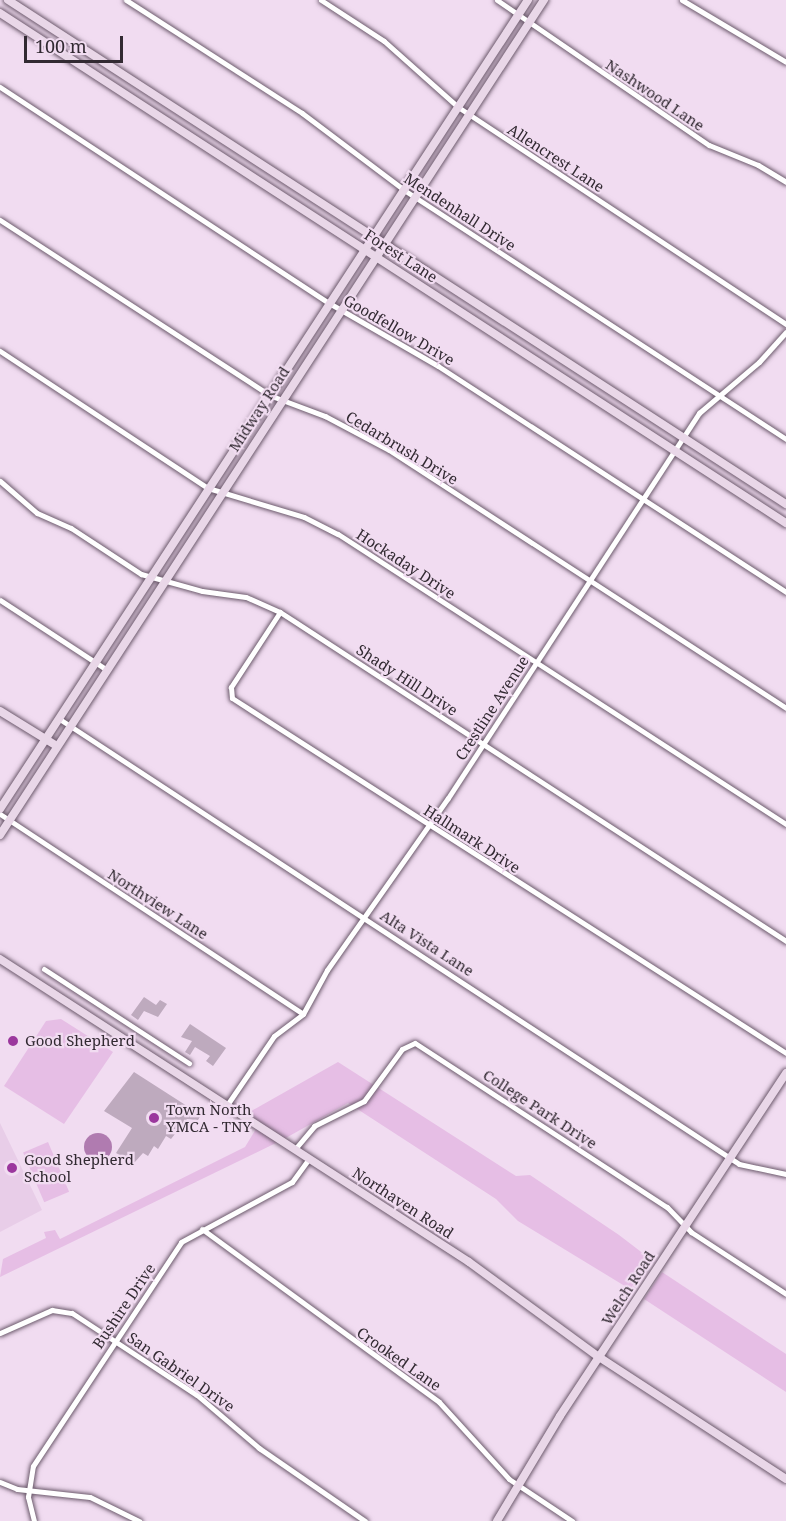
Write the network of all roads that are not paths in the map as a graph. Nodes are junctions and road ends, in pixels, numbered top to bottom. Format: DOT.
graph roads {
  1 [pos="8,0"];
  2 [pos="126,0"];
  3 [pos="321,0"];
  4 [pos="497,0"];
  5 [pos="528,0"];
  6 [pos="544,0"];
  7 [pos="682,0"];
  8 [pos="0,13"];
  9 [pos="517,18"];
  10 [pos="528,25"];
  11 [pos="786,62"];
  12 [pos="0,87"];
  13 [pos="458,107"];
  14 [pos="468,114"];
  15 [pos="786,182"];
  16 [pos="404,190"];
  17 [pos="414,197"];
  18 [pos="0,220"];
  19 [pos="373,236"];
  20 [pos="384,242"];
  21 [pos="365,249"];
  22 [pos="375,256"];
  23 [pos="329,303"];
  24 [pos="340,309"];
  25 [pos="786,324"];
  26 [pos="786,332"];
  27 [pos="0,351"];
  28 [pos="717,394"];
  29 [pos="269,395"];
  30 [pos="282,400"];
  31 [pos="683,437"];
  32 [pos="786,439"];
  33 [pos="674,451"];
  34 [pos="0,482"];
  35 [pos="208,488"];
  36 [pos="222,491"];
  37 [pos="643,499"];
  38 [pos="786,504"];
  39 [pos="786,523"];
  40 [pos="150,577"];
  41 [pos="165,580"];
  42 [pos="590,580"];
  43 [pos="786,592"];
  44 [pos="0,600"];
  45 [pos="280,612"];
  46 [pos="94,662"];
  47 [pos="536,662"];
  48 [pos="107,670"];
  49 [pos="786,708"];
  50 [pos="0,711"];
  51 [pos="58,718"];
  52 [pos="71,726"];
  53 [pos="45,738"];
  54 [pos="483,744"];
  55 [pos="57,746"];
  56 [pos="0,808"];
  57 [pos="0,814"];
  58 [pos="9,820"];
  59 [pos="427,824"];
  60 [pos="786,824"];
  61 [pos="1,832"];
  62 [pos="363,917"];
  63 [pos="786,941"];
  64 [pos="0,959"];
  65 [pos="44,969"];
  66 [pos="74,988"];
  67 [pos="65,1001"];
  68 [pos="303,1014"];
  69 [pos="168,1050"];
  70 [pos="786,1053"];
  71 [pos="159,1062"];
  72 [pos="189,1064"];
  73 [pos="786,1073"];
  74 [pos="227,1105"];
  75 [pos="295,1149"];
  76 [pos="730,1158"];
  77 [pos="309,1159"];
  78 [pos="786,1174"];
  79 [pos="685,1227"];
  80 [pos="202,1228"];
  81 [pos="786,1294"];
  82 [pos="0,1333"];
  83 [pos="115,1341"];
  84 [pos="599,1357"];
  85 [pos="786,1479"];
  86 [pos="0,1482"];
  87 [pos="518,1485"];
  88 [pos="28,1490"];
  89 [pos="34,1521"];
  90 [pos="139,1521"];
  91 [pos="365,1521"];
  92 [pos="497,1521"];
  93 [pos="572,1521"];
  1 -- 19 [label="main road, Forest Lane"];
  2 -- 16 [label="street, Mendenhall Drive"];
  3 -- 13 [label="street, Allencrest Lane"];
  4 -- 9 [label="street, Nashwood Lane"];
  5 -- 9 [label="main road, Midway Road"];
  6 -- 10 [label="main road, Midway Road"];
  7 -- 11 [label="street"];
  8 -- 21 [label="main road, Forest Lane"];
  9 -- 10 [label="street, Nashwood Lane"];
  9 -- 13 [label="main road, Midway Road"];
  10 -- 14 [label="main road, Midway Road"];
  10 -- 15 [label="street, Nashwood Lane"];
  12 -- 23 [label="street, Goodfellow Drive"];
  13 -- 14 [label="street, Allencrest Lane"];
  13 -- 16 [label="main road, Midway Road"];
  14 -- 17 [label="main road, Midway Road"];
  14 -- 25 [label="street, Allencrest Lane"];
  16 -- 17 [label="street, Mendenhall Drive"];
  16 -- 19 [label="main road, Midway Road"];
  17 -- 20 [label="main road, Midway Road"];
  17 -- 28 [label="street, Mendenhall Drive"];
  18 -- 29 [label="street, Cedarbrush Drive"];
  19 -- 20 [label="main road, Forest Lane"];
  19 -- 21 [label="main road, Midway Road"];
  20 -- 22 [label="main road, Midway Road"];
  20 -- 31 [label="main road, Forest Lane"];
  21 -- 22 [label="main road, Forest Lane"];
  21 -- 23 [label="main road, Midway Road"];
  22 -- 24 [label="main road, Midway Road"];
  22 -- 33 [label="main road, Forest Lane"];
  23 -- 24 [label="street, Goodfellow Drive"];
  23 -- 29 [label="main road, Midway Road"];
  24 -- 30 [label="main road, Midway Road"];
  24 -- 37 [label="street, Goodfellow Drive"];
  26 -- 28 [label="street, Crestline Avenue"];
  27 -- 35 [label="street, Hockaday Drive"];
  28 -- 31 [label="street, Crestline Avenue"];
  28 -- 32 [label="street, Mendenhall Drive"];
  29 -- 30 [label="street, Cedarbrush Drive"];
  29 -- 35 [label="main road, Midway Road"];
  30 -- 36 [label="main road, Midway Road"];
  30 -- 42 [label="street, Cedarbrush Drive"];
  31 -- 33 [label="street, Crestline Avenue"];
  31 -- 38 [label="main road, Forest Lane"];
  33 -- 37 [label="street, Crestline Avenue"];
  33 -- 39 [label="main road, Forest Lane"];
  34 -- 40 [label="street, Shady Hill Drive"];
  35 -- 36 [label="street, Hockaday Drive"];
  35 -- 40 [label="main road, Midway Road"];
  36 -- 41 [label="main road, Midway Road"];
  36 -- 47 [label="street, Hockaday Drive"];
  37 -- 42 [label="street, Crestline Avenue"];
  37 -- 43 [label="street, Goodfellow Drive"];
  40 -- 41 [label="street, Shady Hill Drive"];
  40 -- 46 [label="main road, Midway Road"];
  41 -- 45 [label="street, Shady Hill Drive"];
  41 -- 48 [label="main road, Midway Road"];
  42 -- 47 [label="street, Crestline Avenue"];
  42 -- 49 [label="street, Cedarbrush Drive"];
  44 -- 46 [label="street"];
  45 -- 54 [label="street, Shady Hill Drive"];
  45 -- 59 [label="street, Hallmark Drive"];
  46 -- 48 [label="street"];
  46 -- 51 [label="main road, Midway Road"];
  47 -- 54 [label="street, Crestline Avenue"];
  47 -- 60 [label="street, Hockaday Drive"];
  48 -- 52 [label="main road, Midway Road"];
  50 -- 53 [label="main road"];
  51 -- 52 [label="street, Alta Vista Lane"];
  51 -- 53 [label="main road, Midway Road"];
  52 -- 55 [label="main road, Midway Road"];
  52 -- 62 [label="street, Alta Vista Lane"];
  53 -- 55 [label="main road"];
  53 -- 56 [label="main road, Midway Road"];
  54 -- 59 [label="street, Crestline Avenue"];
  54 -- 63 [label="street, Shady Hill Drive"];
  55 -- 58 [label="main road, Midway Road"];
  57 -- 58 [label="street, Northview Lane"];
  58 -- 61 [label="main road, Midway Road"];
  58 -- 68 [label="street, Northview Lane"];
  59 -- 62 [label="street, Crestline Avenue"];
  59 -- 70 [label="street, Hallmark Drive"];
  62 -- 68 [label="street, Crestline Avenue"];
  62 -- 76 [label="street, Alta Vista Lane"];
  64 -- 67 [label="main road, Northaven Road"];
  65 -- 66 [label="street"];
  66 -- 67 [label="street"];
  66 -- 69 [label="street"];
  67 -- 71 [label="main road, Northaven Road"];
  68 -- 74 [label="street, Crestline Avenue"];
  69 -- 71 [label="street"];
  69 -- 72 [label="street"];
  71 -- 74 [label="main road, Northaven Road"];
  73 -- 76 [label="main road, Welch Road"];
  74 -- 75 [label="main road, Northaven Road"];
  75 -- 77 [label="main road, Northaven Road"];
  75 -- 79 [label="street, College Park Drive"];
  76 -- 78 [label="street, Alta Vista Lane"];
  76 -- 79 [label="main road, Welch Road"];
  77 -- 80 [label="street, Bushire Drive"];
  77 -- 84 [label="main road, Northaven Road"];
  79 -- 81 [label="street, College Park Drive"];
  79 -- 84 [label="main road, Welch Road"];
  80 -- 83 [label="street, Bushire Drive"];
  80 -- 87 [label="street, Crooked Lane"];
  82 -- 83 [label="street, San Gabriel Drive"];
  83 -- 88 [label="street, Bushire Drive"];
  83 -- 91 [label="street, San Gabriel Drive"];
  84 -- 85 [label="main road, Northaven Road"];
  84 -- 87 [label="main road, Welch Road"];
  86 -- 88 [label="street"];
  87 -- 92 [label="main road, Welch Road"];
  87 -- 93 [label="street, Crooked Lane"];
  88 -- 89 [label="street, Bushire Drive"];
  88 -- 90 [label="street"];
}
